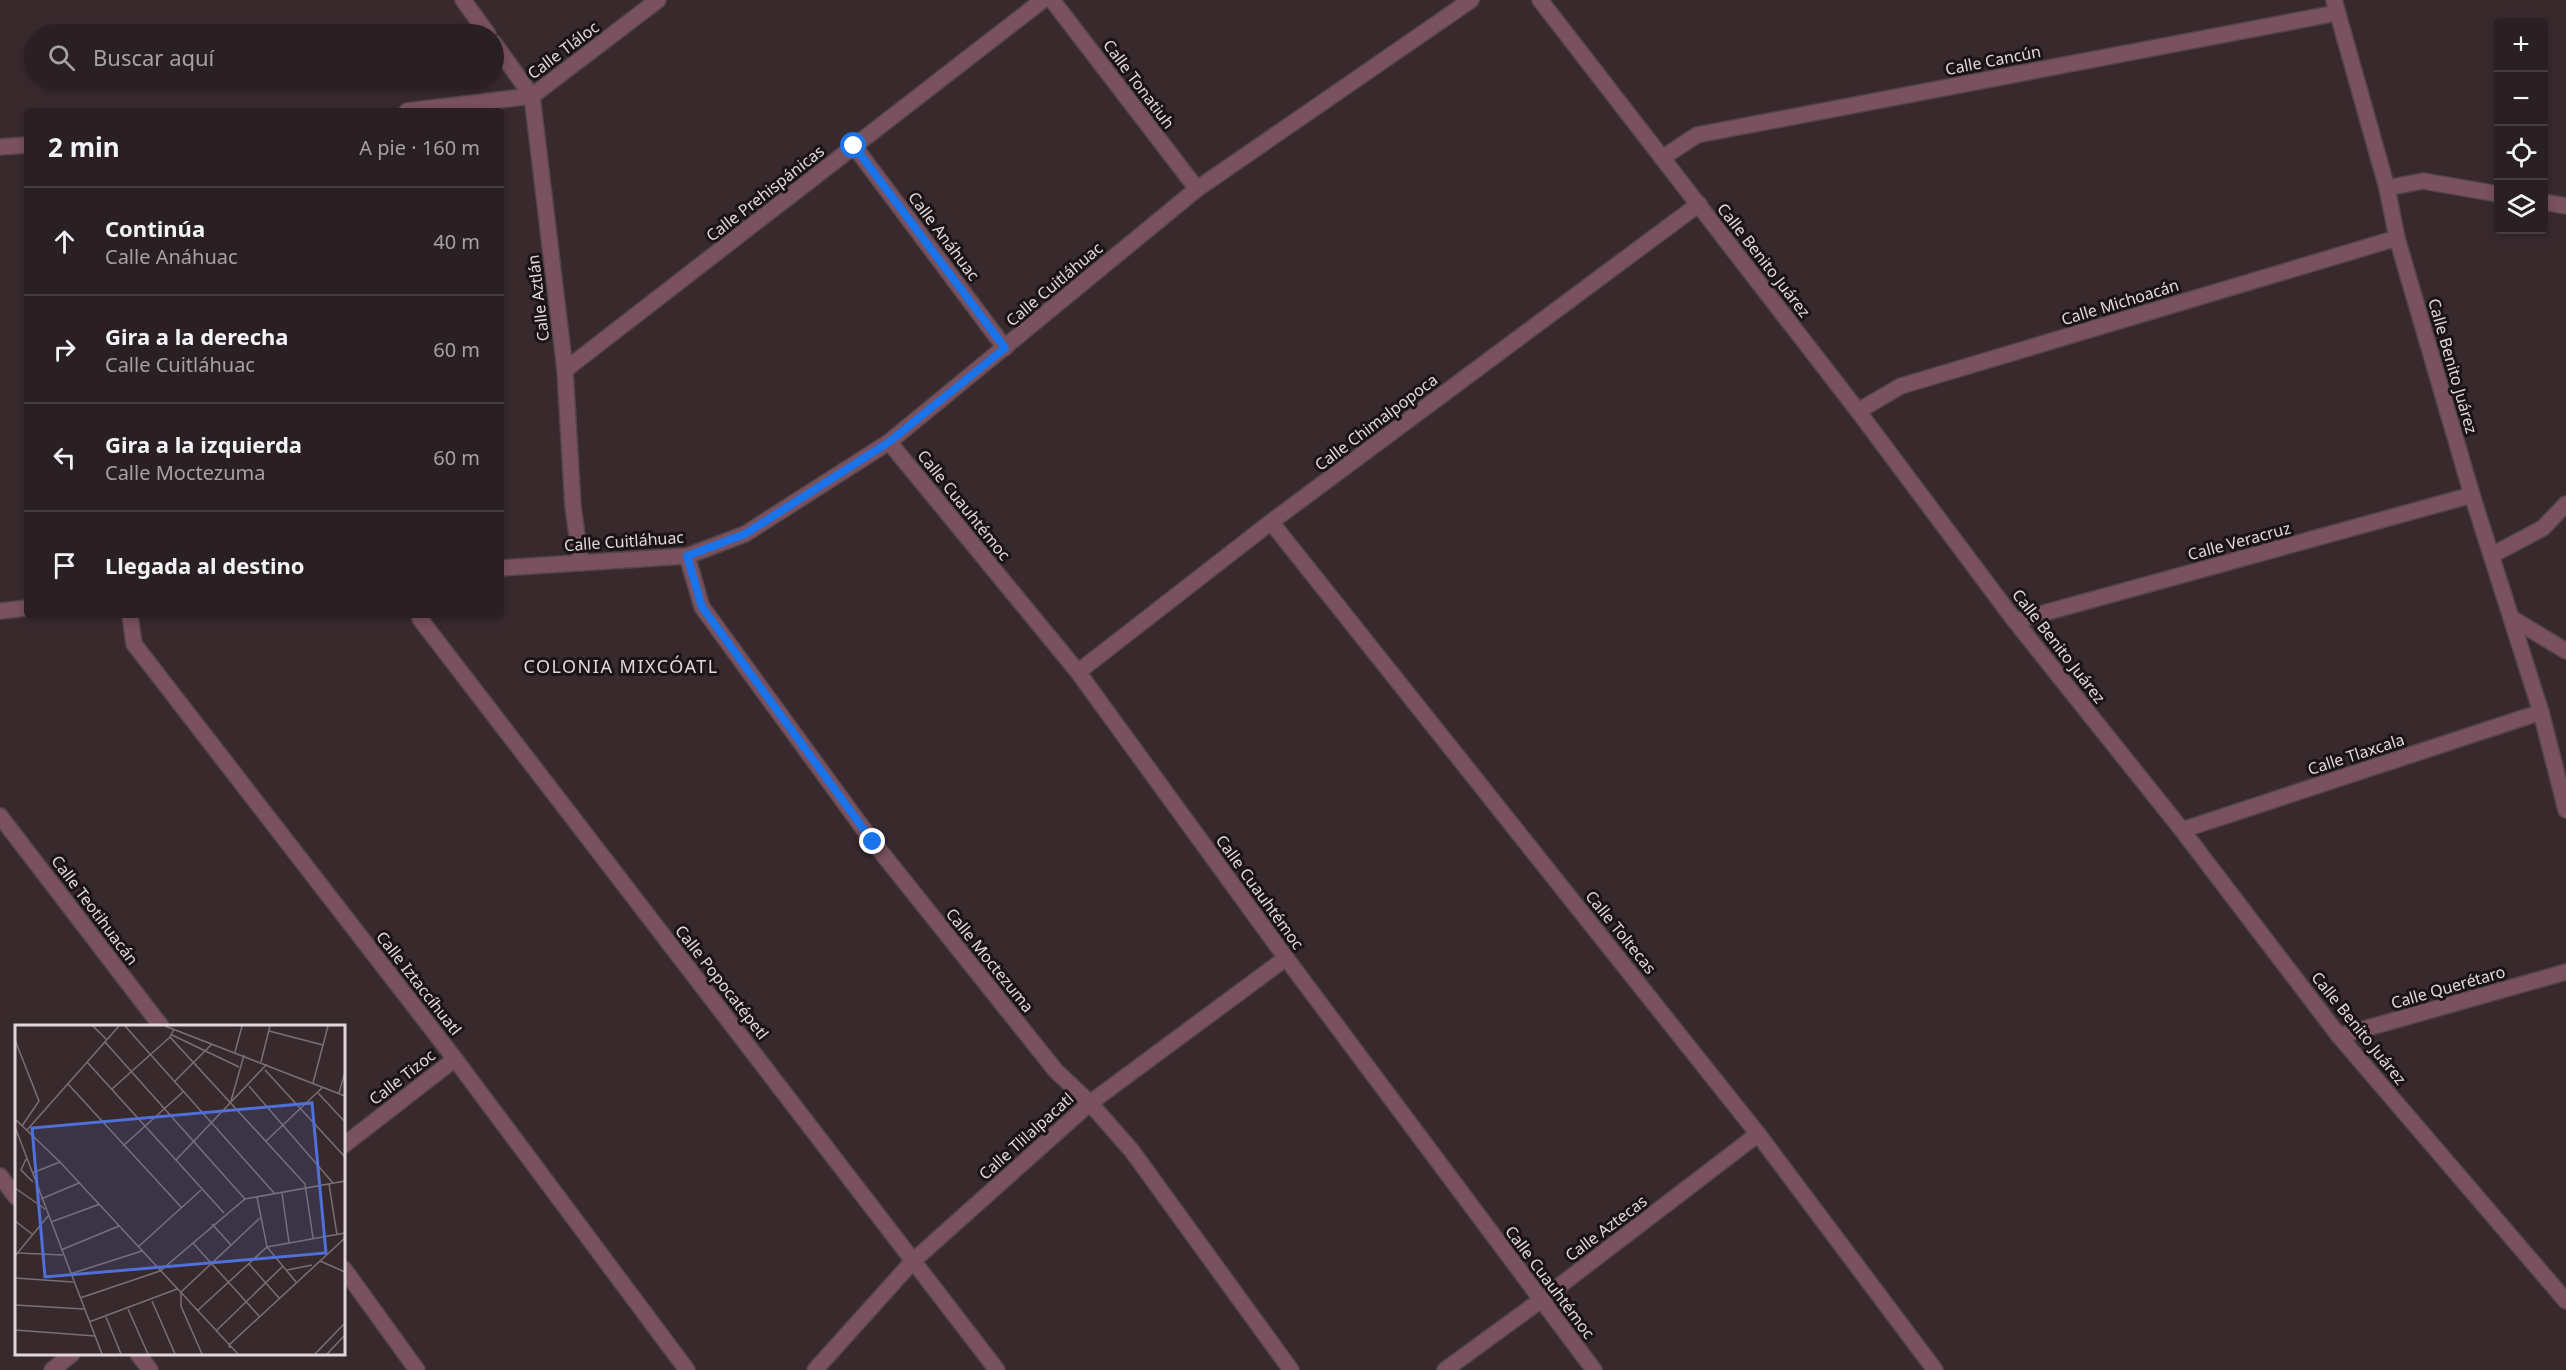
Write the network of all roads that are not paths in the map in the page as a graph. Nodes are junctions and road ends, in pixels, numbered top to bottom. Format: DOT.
graph roads {
  1 [pos="463,0"];
  2 [pos="658,0"];
  3 [pos="1043,0"];
  4 [pos="1052,0"];
  5 [pos="1471,0"];
  6 [pos="1540,0"];
  7 [pos="2335,7"];
  8 [pos="481,24"];
  9 [pos="504,57"];
  10 [pos="532,96"];
  11 [pos="432,108"];
  12 [pos="24,145"];
  13 [pos="854,146"];
  14 [pos="0,147"];
  15 [pos="1662,158"];
  16 [pos="2386,188"];
  17 [pos="1197,189"];
  18 [pos="2494,193"];
  19 [pos="2548,203"];
  20 [pos="1699,204"];
  21 [pos="2566,206"];
  22 [pos="2397,238"];
  23 [pos="1005,348"];
  24 [pos="565,370"];
  25 [pos="1858,411"];
  26 [pos="889,442"];
  27 [pos="2472,495"];
  28 [pos="2566,504"];
  29 [pos="1271,522"];
  30 [pos="2492,555"];
  31 [pos="687,556"];
  32 [pos="581,562"];
  33 [pos="504,568"];
  34 [pos="24,608"];
  35 [pos="0,611"];
  36 [pos="130,618"];
  37 [pos="420,618"];
  38 [pos="2513,619"];
  39 [pos="2015,621"];
  40 [pos="2566,651"];
  41 [pos="1078,672"];
  42 [pos="2541,712"];
  43 [pos="2566,810"];
  44 [pos="0,816"];
  45 [pos="2182,830"];
  46 [pos="1286,958"];
  47 [pos="2566,972"];
  48 [pos="159,1025"];
  49 [pos="2339,1036"];
  50 [pos="455,1059"];
  51 [pos="1090,1103"];
  52 [pos="1758,1134"];
  53 [pos="345,1144"];
  54 [pos="0,1176"];
  55 [pos="15,1196"];
  56 [pos="913,1261"];
  57 [pos="345,1270"];
  58 [pos="1541,1300"];
  59 [pos="2566,1301"];
  60 [pos="70,1355"];
  61 [pos="139,1355"];
  62 [pos="52,1370"];
  63 [pos="150,1370"];
  64 [pos="417,1370"];
  65 [pos="687,1370"];
  66 [pos="815,1370"];
  67 [pos="997,1370"];
  68 [pos="1291,1370"];
  69 [pos="1445,1370"];
  70 [pos="1594,1370"];
  71 [pos="1935,1370"];
  1 -- 8 [label="street"];
  2 -- 10 [label="street, Calle Tláloc"];
  3 -- 13 [label="street, Calle Prehispánicas"];
  4 -- 17 [label="street, Calle Tonatiuh"];
  5 -- 17 [label="street, Calle Cuitláhuac"];
  6 -- 15 [label="street, Calle Benito Juárez"];
  7 -- 15 [label="street, Calle Cancún"];
  7 -- 16 [label="street, Calle Benito Juárez"];
  9 -- 10 [label="street, Calle Aztlán"];
  10 -- 11 [label="street, Calle Tláloc"];
  10 -- 24 [label="street, Calle Aztlán"];
  12 -- 14 [label="street"];
  13 -- 23 [label="street, Calle Anáhuac"];
  13 -- 24 [label="street, Calle Prehispánicas"];
  15 -- 20 [label="street, Calle Benito Juárez"];
  16 -- 18 [label="street"];
  16 -- 22 [label="street, Calle Benito Juárez"];
  17 -- 23 [label="street, Calle Cuitláhuac"];
  19 -- 21 [label="street"];
  20 -- 25 [label="street, Calle Benito Juárez"];
  20 -- 29 [label="street, Calle Chimalpopoca"];
  22 -- 25 [label="street, Calle Michoacán"];
  22 -- 27 [label="street, Calle Benito Juárez"];
  23 -- 26 [label="street, Calle Cuitláhuac"];
  24 -- 32 [label="street, Calle Aztlán"];
  25 -- 39 [label="street, Calle Benito Juárez"];
  26 -- 31 [label="street, Calle Cuitláhuac"];
  26 -- 41 [label="street, Calle Cuauhtémoc"];
  27 -- 30 [label="street, Calle Benito Juárez"];
  27 -- 39 [label="street, Calle Veracruz"];
  28 -- 30 [label="street"];
  29 -- 41 [label="street, Calle Chimalpopoca"];
  29 -- 52 [label="street, Calle Toltecas"];
  30 -- 38 [label="street, Calle Benito Juárez"];
  31 -- 32 [label="street, Calle Cuitláhuac"];
  31 -- 51 [label="street, Calle Moctezuma"];
  32 -- 33 [label="street, Calle Cuitláhuac"];
  34 -- 35 [label="street"];
  36 -- 50 [label="street, Calle Iztaccíhuatl"];
  37 -- 56 [label="street, Calle Popocatépetl"];
  38 -- 40 [label="street"];
  38 -- 42 [label="street, Calle Benito Juárez"];
  39 -- 45 [label="street, Calle Benito Juárez"];
  41 -- 46 [label="street, Calle Cuauhtémoc"];
  42 -- 43 [label="street, Calle Benito Juárez"];
  42 -- 45 [label="street, Calle Tlaxcala"];
  44 -- 48 [label="street, Calle Teotihuacán"];
  45 -- 49 [label="street, Calle Benito Juárez"];
  46 -- 51 [label="street, Calle Tlilalpacatl"];
  46 -- 58 [label="street, Calle Cuauhtémoc"];
  47 -- 49 [label="street, Calle Querétaro"];
  49 -- 59 [label="street, Calle Benito Juárez"];
  50 -- 53 [label="street, Calle Tizoc"];
  50 -- 65 [label="street, Calle Iztaccíhuatl"];
  51 -- 56 [label="street, Calle Tlilalpacatl"];
  51 -- 68 [label="street, Calle Moctezuma"];
  52 -- 58 [label="street, Calle Aztecas"];
  52 -- 71 [label="street, Calle Toltecas"];
  54 -- 55 [label="street"];
  56 -- 66 [label="street, Calle Tlilalpacatl"];
  56 -- 67 [label="street, Calle Popocatépetl"];
  57 -- 64 [label="street"];
  58 -- 69 [label="street, Calle Aztecas"];
  58 -- 70 [label="street, Calle Cuauhtémoc"];
  60 -- 62 [label="street"];
  61 -- 63 [label="street"];
}
